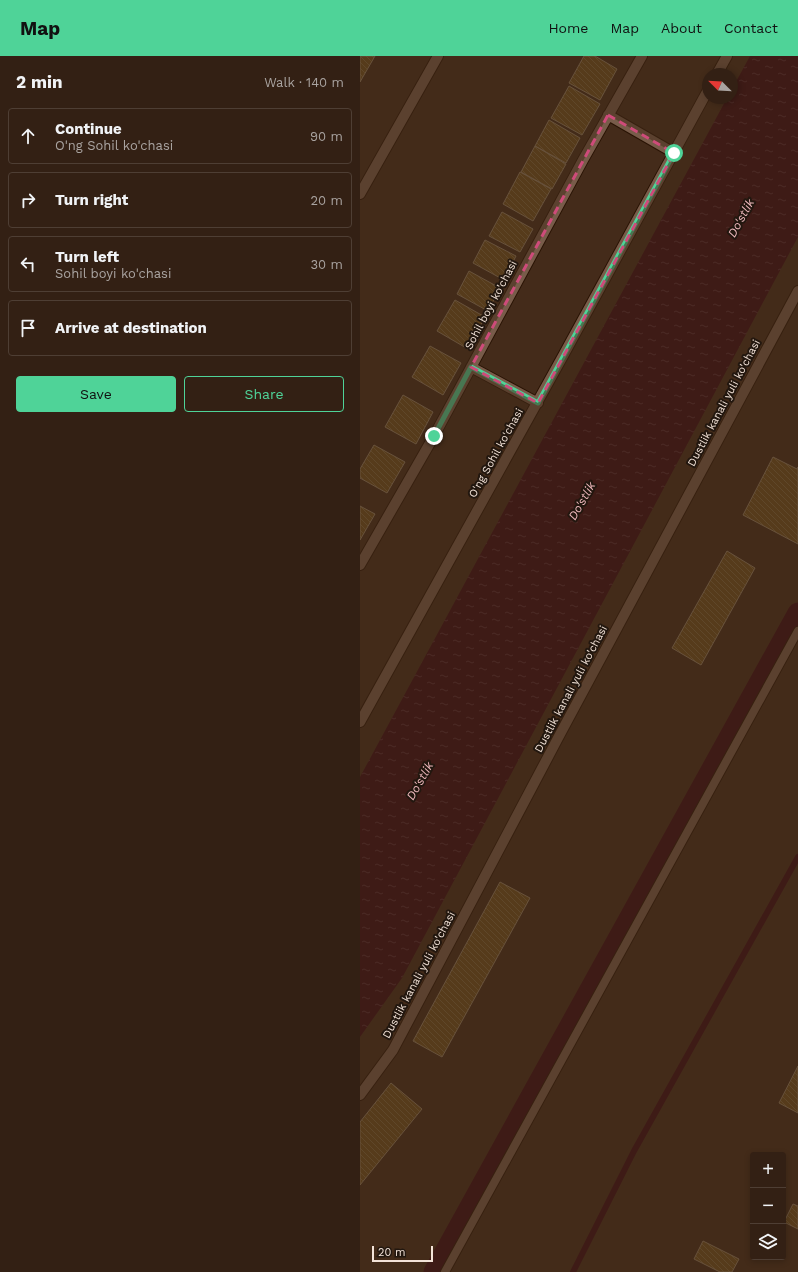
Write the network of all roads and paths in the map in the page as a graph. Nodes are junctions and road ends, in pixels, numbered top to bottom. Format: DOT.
graph roads {
  1 [pos="438,56"];
  2 [pos="642,56"];
  3 [pos="727,56"];
  4 [pos="720,68"];
  5 [pos="702,101"];
  6 [pos="608,115"];
  7 [pos="674,153"];
  8 [pos="360,194"];
  9 [pos="798,291"];
  10 [pos="471,367"];
  11 [pos="538,403"];
  12 [pos="360,565"];
  13 [pos="798,631"];
  14 [pos="360,722"];
  15 [pos="360,1095"];
  16 [pos="445,1272"];
  1 -- 8 [label="street"];
  2 -- 6 [label="street, Sohil boyi ko'chasi"];
  3 -- 4 [label="street"];
  5 -- 7 [label="street, O'ng Sohil ko'chasi"];
  6 -- 7 [label="street"];
  6 -- 10 [label="street, Sohil boyi ko'chasi"];
  7 -- 11 [label="street, O'ng Sohil ko'chasi"];
  9 -- 15 [label="street, Dustlik kanali yuli ko'chasi"];
  10 -- 11 [label="street"];
  10 -- 12 [label="street, Sohil boyi ko'chasi"];
  11 -- 14 [label="street, O'ng Sohil ko'chasi"];
  13 -- 16 [label="lane"];
}
